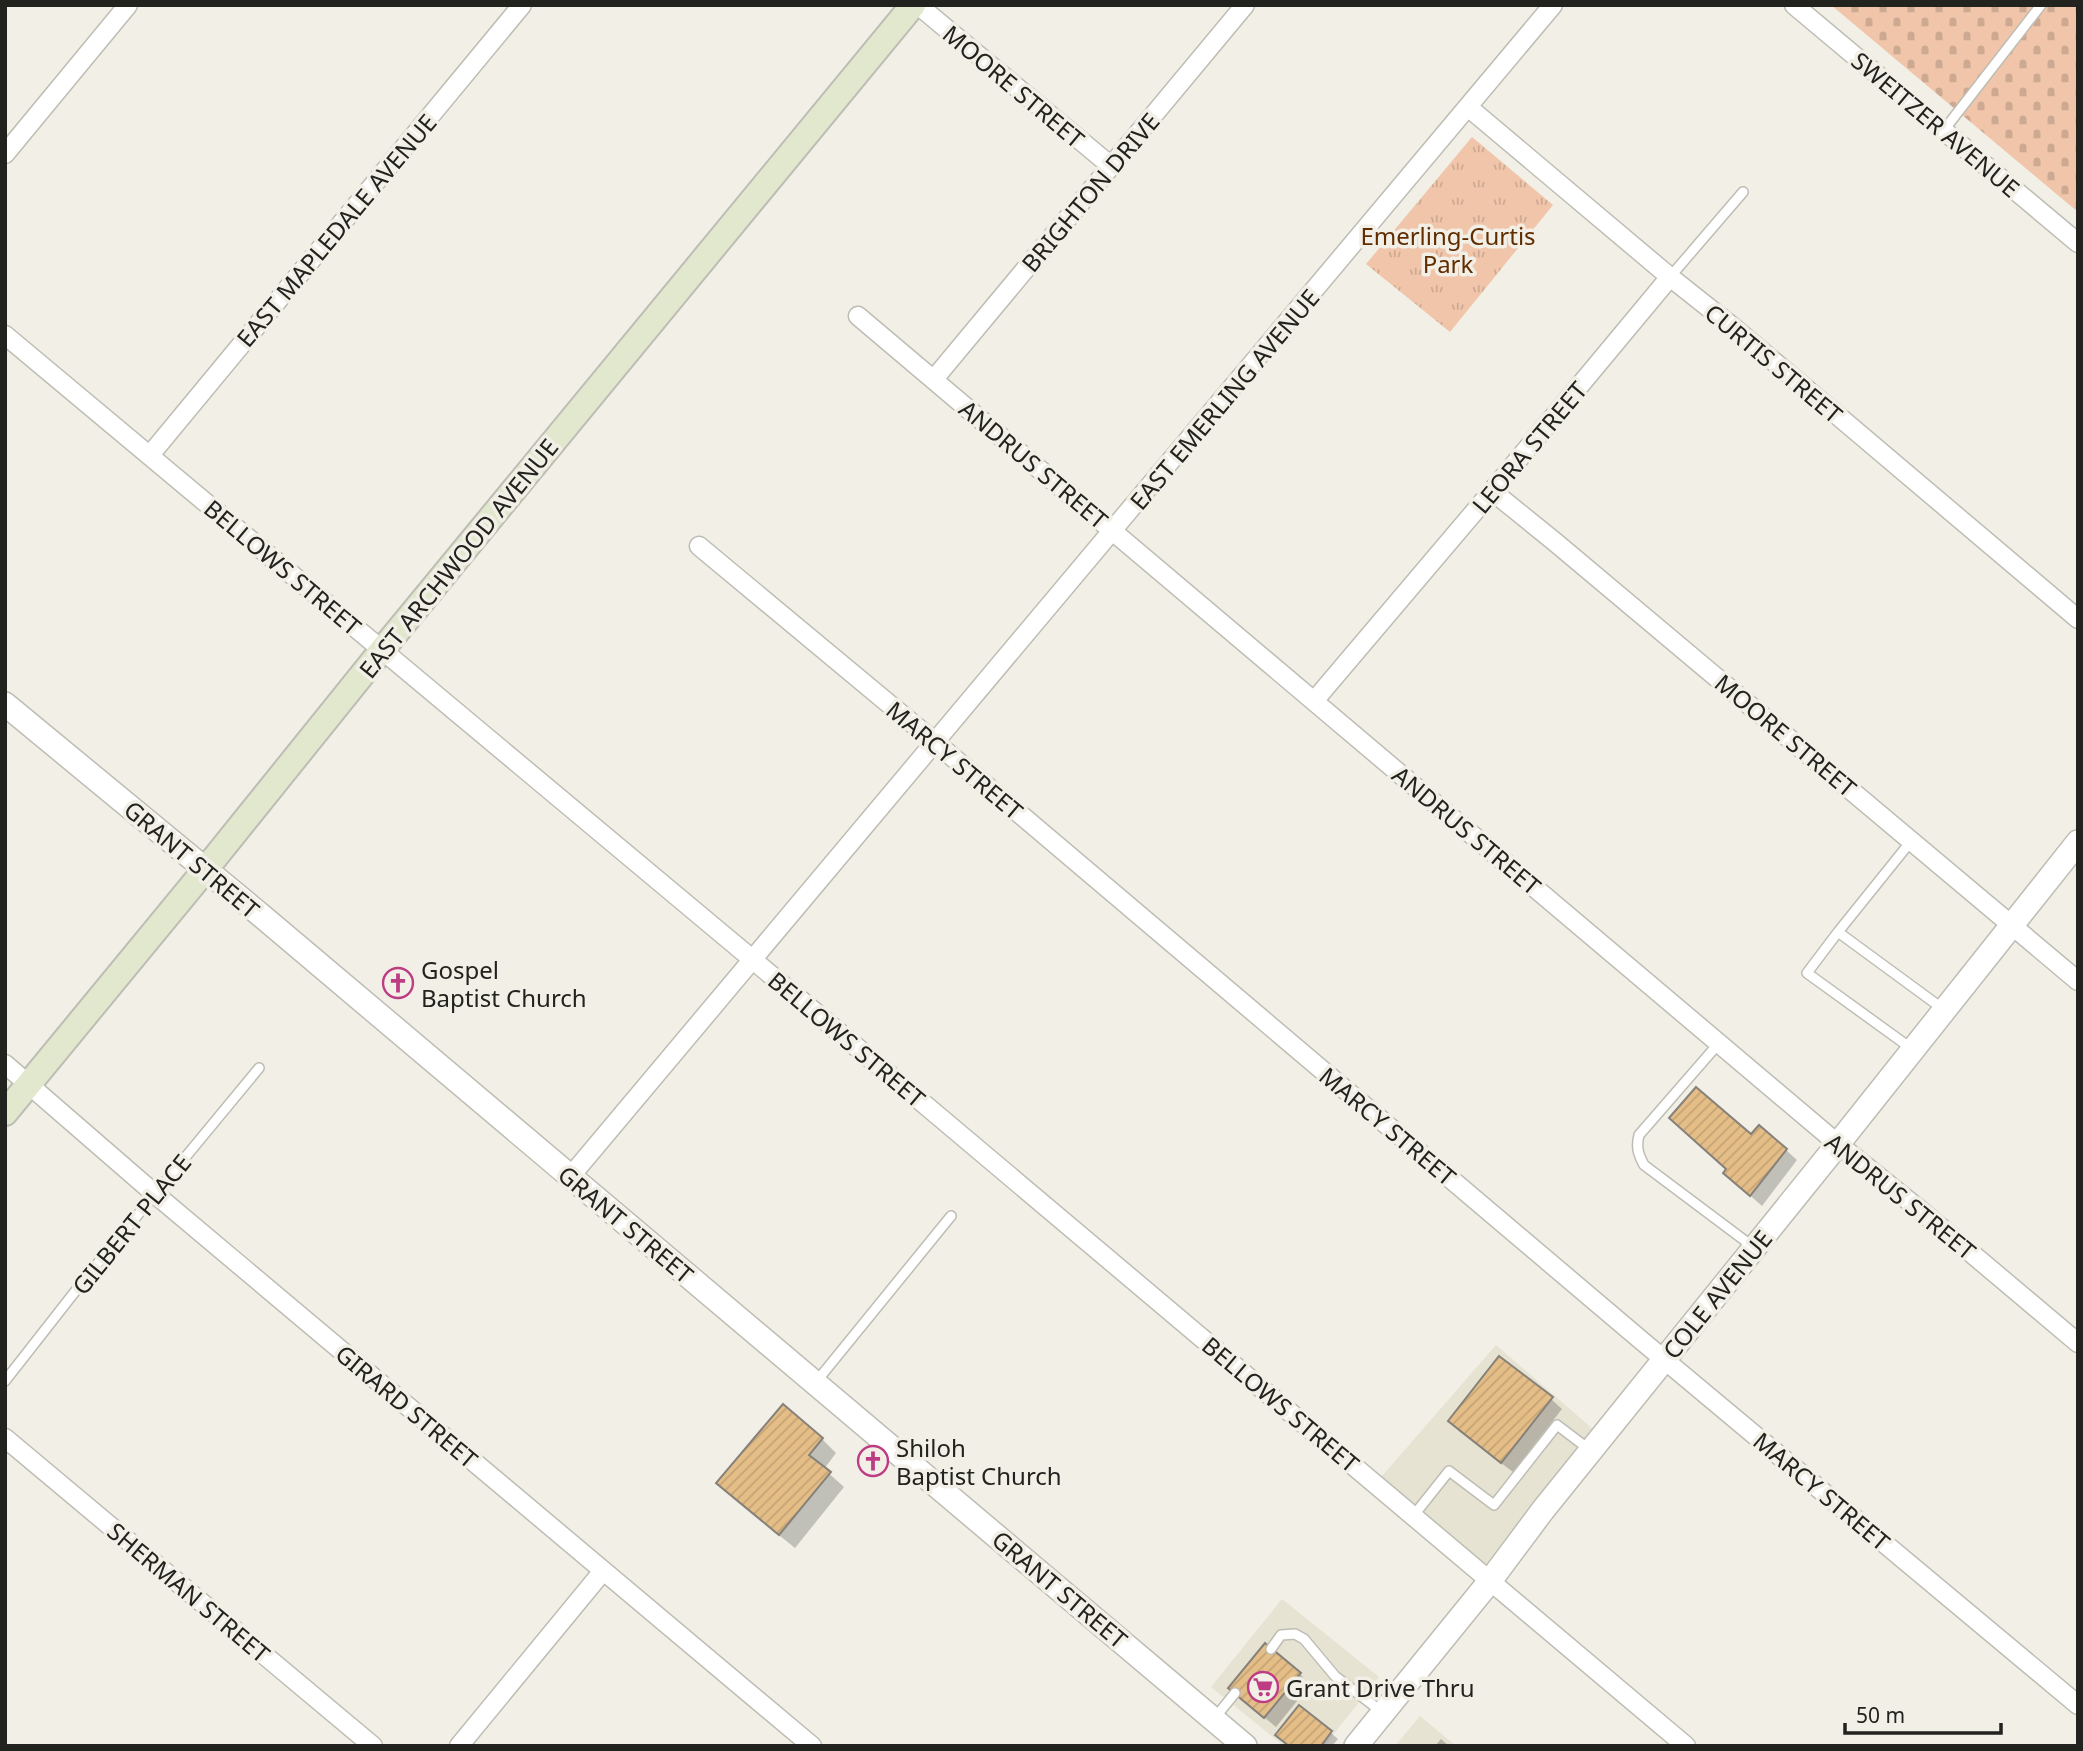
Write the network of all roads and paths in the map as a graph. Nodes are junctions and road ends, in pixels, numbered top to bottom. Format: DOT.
graph roads {
  1 [pos="128,5"];
  2 [pos="522,5"];
  3 [pos="915,5"];
  4 [pos="1245,5"];
  5 [pos="1553,5"];
  6 [pos="1794,5"];
  7 [pos="2041,5"];
  8 [pos="1468,107"];
  9 [pos="1944,131"];
  10 [pos="5,154"];
  11 [pos="1111,166"];
  12 [pos="1743,192"];
  13 [pos="2078,243"];
  14 [pos="1670,277"];
  15 [pos="858,316"];
  16 [pos="5,335"];
  17 [pos="934,379"];
  18 [pos="149,455"];
  19 [pos="1492,491"];
  20 [pos="1114,531"];
  21 [pos="699,546"];
  22 [pos="2078,619"];
  23 [pos="382,650"];
  24 [pos="1314,701"];
  25 [pos="5,704"];
  26 [pos="936,743"];
  27 [pos="1912,840"];
  28 [pos="2078,842"];
  29 [pos="205,870"];
  30 [pos="2011,926"];
  31 [pos="1838,932"];
  32 [pos="752,959"];
  33 [pos="2078,981"];
  34 [pos="1944,1010"];
  35 [pos="1719,1044"];
  36 [pos="1913,1050"];
  37 [pos="5,1064"];
  38 [pos="259,1068"];
  39 [pos="29,1083"];
  40 [pos="5,1113"];
  41 [pos="1838,1144"];
  42 [pos="570,1177"];
  43 [pos="155,1194"];
  44 [pos="951,1216"];
  45 [pos="1754,1248"];
  46 [pos="2078,1343"];
  47 [pos="1664,1360"];
  48 [pos="5,1381"];
  49 [pos="815,1383"];
  50 [pos="5,1438"];
  51 [pos="1591,1451"];
  52 [pos="1414,1515"];
  53 [pos="603,1572"];
  54 [pos="1490,1581"];
  55 [pos="1271,1649"];
  56 [pos="1235,1693"];
  57 [pos="2078,1705"];
  58 [pos="1382,1712"];
  59 [pos="1213,1719"];
  60 [pos="373,1746"];
  61 [pos="459,1746"];
  62 [pos="813,1746"];
  63 [pos="1245,1746"];
  64 [pos="1356,1746"];
  65 [pos="1686,1746"];
  1 -- 10 [label="street"];
  2 -- 18 [label="street, EAST MAPLEDALE AVENUE"];
  3 -- 11 [label="street, MOORE STREET"];
  3 -- 23 [label="main road, EAST ARCHWOOD AVENUE"];
  4 -- 11 [label="street, BRIGHTON DRIVE"];
  5 -- 8 [label="street, EAST EMERLING AVENUE"];
  6 -- 9 [label="street, SWEITZER AVENUE"];
  7 -- 9 [label="lane"];
  8 -- 14 [label="street, CURTIS STREET"];
  8 -- 20 [label="street, EAST EMERLING AVENUE"];
  9 -- 13 [label="street, SWEITZER AVENUE"];
  11 -- 17 [label="street, BRIGHTON DRIVE"];
  12 -- 14 [label="lane, LEORA STREET"];
  14 -- 19 [label="street, LEORA STREET"];
  14 -- 22 [label="street, CURTIS STREET"];
  15 -- 17 [label="street, ANDRUS STREET"];
  16 -- 18 [label="street, BELLOWS STREET"];
  17 -- 20 [label="street, ANDRUS STREET"];
  18 -- 23 [label="street, BELLOWS STREET"];
  19 -- 24 [label="street, LEORA STREET"];
  19 -- 27 [label="street, MOORE STREET"];
  20 -- 24 [label="street, ANDRUS STREET"];
  20 -- 26 [label="street, EAST EMERLING AVENUE"];
  21 -- 26 [label="street, MARCY STREET"];
  23 -- 29 [label="main road, EAST ARCHWOOD AVENUE"];
  23 -- 32 [label="street, BELLOWS STREET"];
  24 -- 35 [label="street, ANDRUS STREET"];
  25 -- 29 [label="street, GRANT STREET"];
  26 -- 32 [label="street, EAST EMERLING AVENUE"];
  26 -- 47 [label="street, MARCY STREET"];
  27 -- 30 [label="street, MOORE STREET"];
  27 -- 31 [label="lane"];
  28 -- 30 [label="street, COLE AVENUE"];
  29 -- 39 [label="main road, EAST ARCHWOOD AVENUE"];
  29 -- 42 [label="street, GRANT STREET"];
  30 -- 33 [label="street, MOORE STREET"];
  30 -- 34 [label="street, COLE AVENUE"];
  31 -- 34 [label="lane"];
  31 -- 36 [label="lane"];
  32 -- 42 [label="street, EAST EMERLING AVENUE"];
  32 -- 52 [label="street, BELLOWS STREET"];
  34 -- 36 [label="street, COLE AVENUE"];
  35 -- 41 [label="street, ANDRUS STREET"];
  35 -- 45 [label="lane"];
  36 -- 41 [label="street, COLE AVENUE"];
  37 -- 39 [label="street, GIRARD STREET"];
  38 -- 43 [label="lane, GILBERT PLACE"];
  39 -- 40 [label="main road, EAST ARCHWOOD AVENUE"];
  39 -- 43 [label="street, GIRARD STREET"];
  41 -- 45 [label="street, COLE AVENUE"];
  41 -- 46 [label="street, ANDRUS STREET"];
  42 -- 49 [label="street, GRANT STREET"];
  43 -- 48 [label="lane, GILBERT PLACE"];
  43 -- 53 [label="street, GIRARD STREET"];
  44 -- 49 [label="lane"];
  45 -- 47 [label="street, COLE AVENUE"];
  47 -- 51 [label="street, COLE AVENUE"];
  47 -- 57 [label="street, MARCY STREET"];
  49 -- 59 [label="street, GRANT STREET"];
  50 -- 60 [label="street, SHERMAN STREET"];
  51 -- 52 [label="lane"];
  51 -- 54 [label="street, COLE AVENUE"];
  52 -- 54 [label="street, BELLOWS STREET"];
  53 -- 61 [label="street"];
  53 -- 62 [label="street, GIRARD STREET"];
  54 -- 58 [label="street, COLE AVENUE"];
  54 -- 65 [label="street, BELLOWS STREET"];
  55 -- 58 [label="lane"];
  56 -- 59 [label="lane"];
  58 -- 64 [label="street, COLE AVENUE"];
  59 -- 63 [label="street, GRANT STREET"];
}
